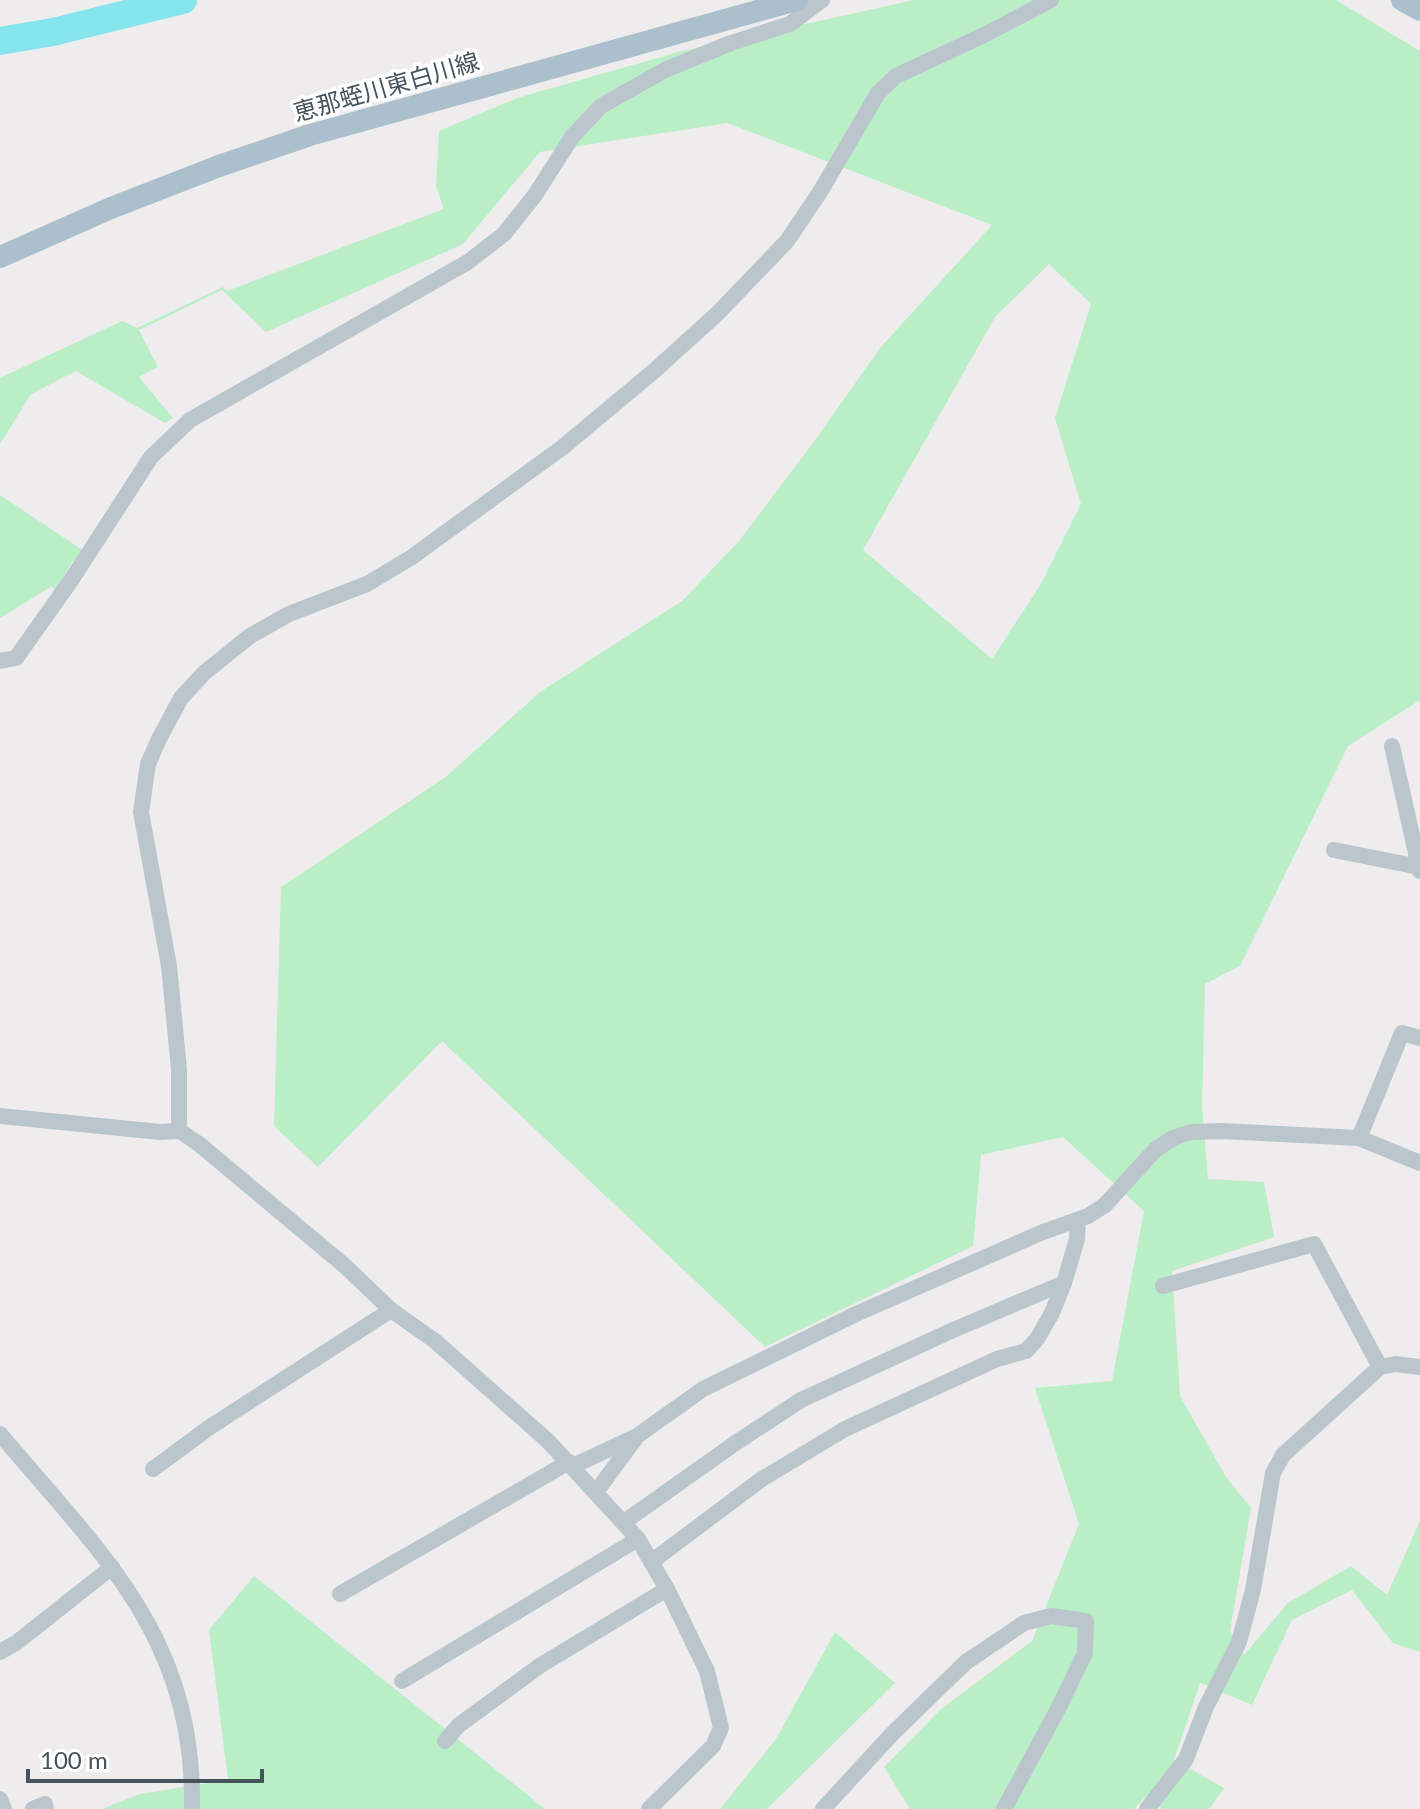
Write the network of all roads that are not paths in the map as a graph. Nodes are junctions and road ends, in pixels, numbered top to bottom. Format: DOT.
graph roads {
  1 [pos="797,0"];
  2 [pos="822,0"];
  3 [pos="1051,0"];
  4 [pos="1402,0"];
  5 [pos="1420,10"];
  6 [pos="0,257"];
  7 [pos="0,661"];
  8 [pos="1392,746"];
  9 [pos="1334,850"];
  10 [pos="1419,869"];
  11 [pos="1420,1038"];
  12 [pos="0,1116"];
  13 [pos="179,1131"];
  14 [pos="1359,1138"];
  15 [pos="1420,1163"];
  16 [pos="1078,1220"];
  17 [pos="1064,1283"];
  18 [pos="1163,1286"];
  19 [pos="391,1310"];
  20 [pos="1380,1367"];
  21 [pos="1420,1367"];
  22 [pos="0,1434"];
  23 [pos="637,1436"];
  24 [pos="571,1464"];
  25 [pos="153,1469"];
  26 [pos="596,1492"];
  27 [pos="624,1522"];
  28 [pos="638,1539"];
  29 [pos="651,1562"];
  30 [pos="112,1567"];
  31 [pos="667,1589"];
  32 [pos="340,1594"];
  33 [pos="0,1652"];
  34 [pos="402,1681"];
  35 [pos="445,1741"];
  36 [pos="0,1799"];
  37 [pos="4,1809"];
  38 [pos="33,1809"];
  39 [pos="46,1809"];
  40 [pos="192,1809"];
  41 [pos="649,1809"];
  42 [pos="823,1809"];
  43 [pos="1004,1809"];
  44 [pos="1147,1809"];
  1 -- 6 [label="main road, 恵那蛭川東白川線"];
  2 -- 7 [label="street"];
  3 -- 13 [label="street"];
  4 -- 5 [label="main road"];
  8 -- 10 [label="street"];
  9 -- 10 [label="street"];
  11 -- 14 [label="street"];
  12 -- 13 [label="street"];
  13 -- 19 [label="street"];
  14 -- 15 [label="street"];
  14 -- 16 [label="street"];
  16 -- 17 [label="street"];
  16 -- 23 [label="street"];
  17 -- 27 [label="street"];
  17 -- 29 [label="street"];
  18 -- 20 [label="street"];
  19 -- 24 [label="street"];
  19 -- 25 [label="street"];
  20 -- 21 [label="street"];
  20 -- 44 [label="street"];
  22 -- 30 [label="street"];
  23 -- 24 [label="street"];
  23 -- 26 [label="street"];
  24 -- 26 [label="street"];
  24 -- 32 [label="street"];
  26 -- 27 [label="street"];
  27 -- 28 [label="street"];
  28 -- 29 [label="street"];
  28 -- 34 [label="street"];
  29 -- 31 [label="street"];
  30 -- 33 [label="street"];
  30 -- 40 [label="street"];
  31 -- 35 [label="street"];
  31 -- 41 [label="street"];
  36 -- 37 [label="street"];
  38 -- 39 [label="street"];
  42 -- 43 [label="street"];
}
